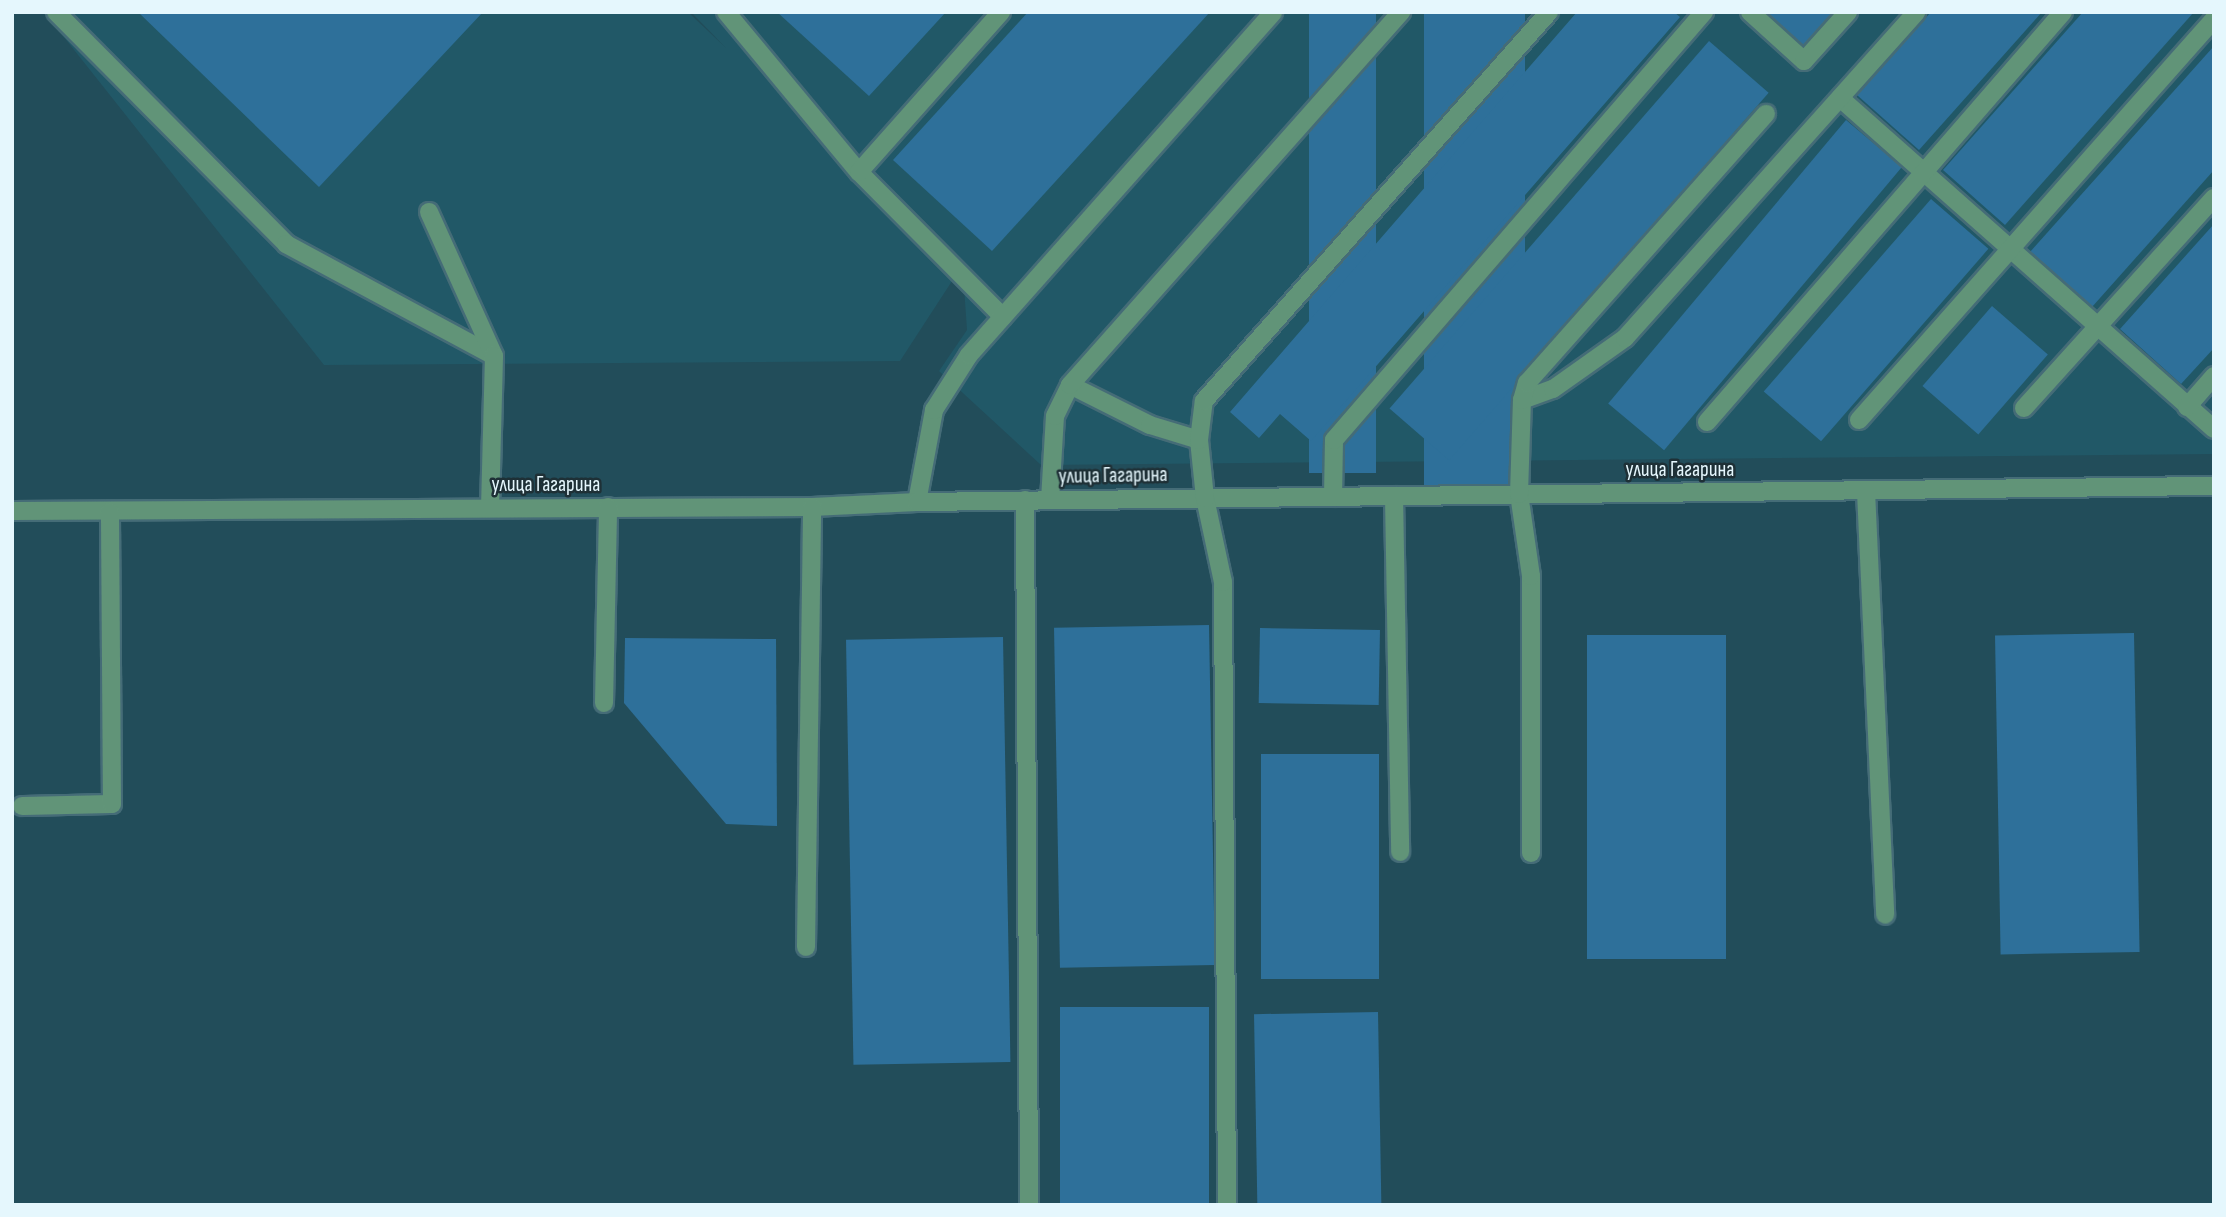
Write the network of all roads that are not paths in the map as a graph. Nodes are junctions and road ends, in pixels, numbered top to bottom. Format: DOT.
graph roads {
  1 [pos="56,12"];
  2 [pos="726,12"];
  3 [pos="1001,12"];
  4 [pos="1273,12"];
  5 [pos="1401,12"];
  6 [pos="1549,12"];
  7 [pos="1704,12"];
  8 [pos="1750,12"];
  9 [pos="1848,12"];
  10 [pos="1916,12"];
  11 [pos="2063,12"];
  12 [pos="2214,19"];
  13 [pos="1840,98"];
  14 [pos="1766,114"];
  15 [pos="1922,171"];
  16 [pos="859,172"];
  17 [pos="2214,198"];
  18 [pos="429,212"];
  19 [pos="2010,249"];
  20 [pos="1003,317"];
  21 [pos="2098,329"];
  22 [pos="494,356"];
  23 [pos="2214,376"];
  24 [pos="1070,385"];
  25 [pos="1522,400"];
  26 [pos="2187,407"];
  27 [pos="2024,408"];
  28 [pos="1859,420"];
  29 [pos="1707,422"];
  30 [pos="2214,429"];
  31 [pos="1199,440"];
  32 [pos="2214,486"];
  33 [pos="1866,491"];
  34 [pos="1519,494"];
  35 [pos="1394,496"];
  36 [pos="1334,497"];
  37 [pos="1205,498"];
  38 [pos="1025,500"];
  39 [pos="1050,500"];
  40 [pos="917,502"];
  41 [pos="812,507"];
  42 [pos="490,508"];
  43 [pos="608,508"];
  44 [pos="12,511"];
  45 [pos="110,512"];
  46 [pos="604,703"];
  47 [pos="22,806"];
  48 [pos="1400,852"];
  49 [pos="1531,853"];
  50 [pos="1885,915"];
  51 [pos="806,947"];
  52 [pos="1029,1204"];
  53 [pos="1227,1205"];
  1 -- 22 [label="street"];
  2 -- 16 [label="street"];
  3 -- 16 [label="street"];
  4 -- 20 [label="street"];
  5 -- 24 [label="street"];
  6 -- 31 [label="street"];
  7 -- 36 [label="street"];
  8 -- 9 [label="street"];
  10 -- 13 [label="street"];
  11 -- 15 [label="street"];
  12 -- 19 [label="street"];
  13 -- 15 [label="street"];
  13 -- 25 [label="street"];
  14 -- 25 [label="street"];
  15 -- 19 [label="street"];
  15 -- 29 [label="street"];
  16 -- 20 [label="street"];
  17 -- 21 [label="street"];
  18 -- 22 [label="street"];
  19 -- 21 [label="street"];
  19 -- 28 [label="street"];
  20 -- 40 [label="street"];
  21 -- 26 [label="street"];
  21 -- 27 [label="street"];
  22 -- 42 [label="street"];
  23 -- 26 [label="street"];
  24 -- 31 [label="street"];
  24 -- 39 [label="street"];
  25 -- 34 [label="street"];
  26 -- 30 [label="street"];
  31 -- 37 [label="street"];
  32 -- 33 [label="street, улица Гагарина"];
  33 -- 34 [label="street, улица Гагарина"];
  33 -- 50 [label="street"];
  34 -- 35 [label="street, улица Гагарина"];
  34 -- 49 [label="street"];
  35 -- 36 [label="street, улица Гагарина"];
  35 -- 48 [label="street"];
  36 -- 37 [label="street, улица Гагарина"];
  37 -- 39 [label="street, улица Гагарина"];
  37 -- 53 [label="street"];
  38 -- 39 [label="street, улица Гагарина"];
  38 -- 40 [label="street, улица Гагарина"];
  38 -- 52 [label="street"];
  40 -- 41 [label="street, улица Гагарина"];
  41 -- 43 [label="street, улица Гагарина"];
  41 -- 51 [label="street"];
  42 -- 43 [label="street, улица Гагарина"];
  42 -- 45 [label="street, улица Гагарина"];
  43 -- 46 [label="street"];
  44 -- 45 [label="street, улица Гагарина"];
  45 -- 47 [label="street"];
}
